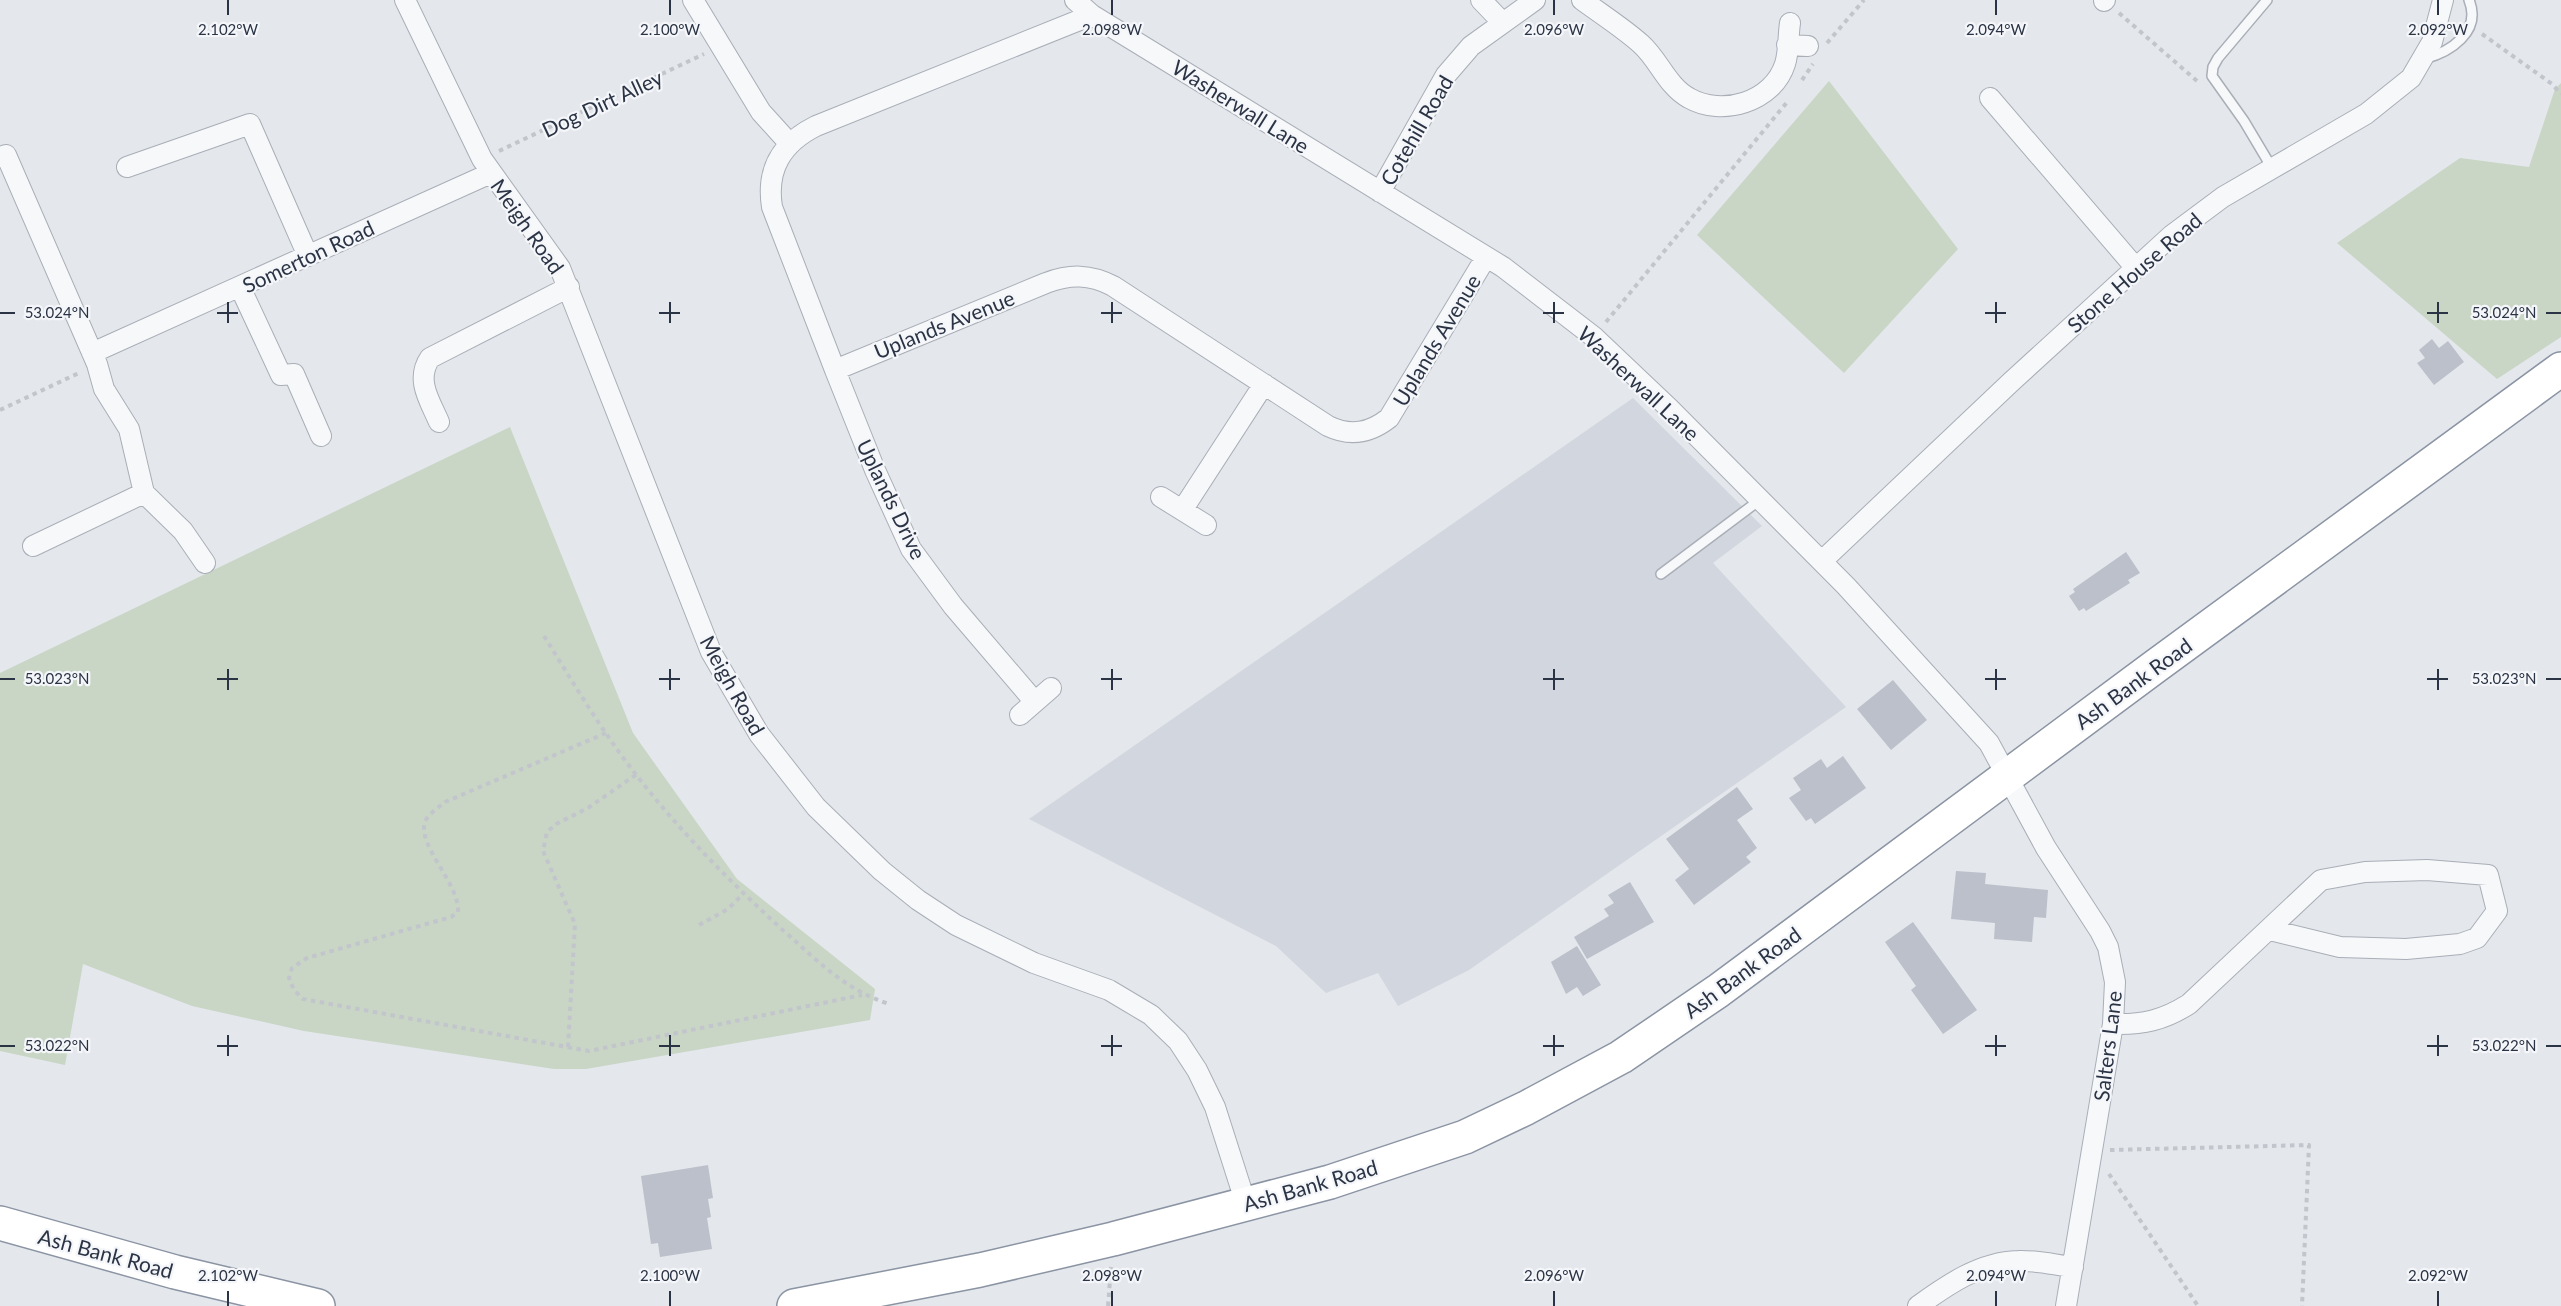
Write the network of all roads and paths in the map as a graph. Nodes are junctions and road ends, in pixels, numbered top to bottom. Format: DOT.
graph roads {
  1 [pos="405,0"];
  2 [pos="693,0"];
  3 [pos="1075,0"];
  4 [pos="1481,0"];
  5 [pos="1535,0"];
  6 [pos="1582,0"];
  7 [pos="1864,0"];
  8 [pos="2105,0"];
  9 [pos="2267,0"];
  10 [pos="2443,0"];
  11 [pos="2469,0"];
  12 [pos="1092,15"];
  13 [pos="1502,22"];
  14 [pos="1790,23"];
  15 [pos="2469,25"];
  16 [pos="721,45"];
  17 [pos="1787,45"];
  18 [pos="1817,50"];
  19 [pos="2424,59"];
  20 [pos="1800,83"];
  21 [pos="2561,94"];
  22 [pos="2223,95"];
  23 [pos="1990,98"];
  24 [pos="1789,100"];
  25 [pos="790,144"];
  26 [pos="0,157"];
  27 [pos="487,166"];
  28 [pos="127,167"];
  29 [pos="2272,168"];
  30 [pos="1380,192"];
  31 [pos="308,255"];
  32 [pos="1486,257"];
  33 [pos="2135,267"];
  34 [pos="240,287"];
  35 [pos="569,287"];
  36 [pos="1594,337"];
  37 [pos="94,359"];
  38 [pos="2561,369"];
  39 [pos="835,370"];
  40 [pos="1264,384"];
  41 [pos="0,410"];
  42 [pos="439,422"];
  43 [pos="321,436"];
  44 [pos="144,493"];
  45 [pos="1161,497"];
  46 [pos="1761,499"];
  47 [pos="1183,510"];
  48 [pos="1206,525"];
  49 [pos="33,546"];
  50 [pos="1822,561"];
  51 [pos="205,563"];
  52 [pos="1661,574"];
  53 [pos="544,636"];
  54 [pos="1051,688"];
  55 [pos="1035,702"];
  56 [pos="1020,716"];
  57 [pos="606,733"];
  58 [pos="637,774"];
  59 [pos="2007,776"];
  60 [pos="743,894"];
  61 [pos="699,926"];
  62 [pos="2270,930"];
  63 [pos="862,995"];
  64 [pos="889,1004"];
  65 [pos="2113,1024"];
  66 [pos="568,1047"];
  67 [pos="2093,1150"];
  68 [pos="1246,1204"];
  69 [pos="0,1223"];
  70 [pos="1113,1239"];
  71 [pos="2073,1267"];
  72 [pos="270,1300"];
  73 [pos="318,1306"];
  74 [pos="794,1306"];
  75 [pos="1108,1306"];
  76 [pos="1918,1306"];
  77 [pos="2066,1306"];
  78 [pos="2198,1306"];
  79 [pos="2302,1306"];
  1 -- 27 [label="street, Meigh Road"];
  2 -- 16 [label="street"];
  3 -- 12 [label="street, Washerwall Lane"];
  4 -- 13 [label="street"];
  5 -- 13 [label="street, Cotehill Road"];
  6 -- 17 [label="street"];
  7 -- 18 [label="path"];
  8 -- 22 [label="path"];
  9 -- 22 [label="lane"];
  10 -- 19 [label="street, Stone House Road"];
  11 -- 15 [label="lane"];
  12 -- 25 [label="street"];
  12 -- 30 [label="street, Washerwall Lane"];
  13 -- 30 [label="street, Cotehill Road"];
  14 -- 17 [label="street"];
  15 -- 19 [label="lane"];
  15 -- 21 [label="path"];
  16 -- 25 [label="street"];
  16 -- 27 [label="path, Dog Dirt Alley"];
  17 -- 18 [label="street"];
  18 -- 20 [label="path"];
  19 -- 29 [label="street, Stone House Road"];
  22 -- 29 [label="lane"];
  23 -- 33 [label="street"];
  24 -- 36 [label="path"];
  25 -- 39 [label="street"];
  26 -- 37 [label="street"];
  27 -- 31 [label="street, Somerton Road"];
  27 -- 35 [label="street, Meigh Road"];
  28 -- 31 [label="street"];
  29 -- 33 [label="street, Stone House Road"];
  30 -- 32 [label="street, Washerwall Lane"];
  31 -- 34 [label="street, Somerton Road"];
  32 -- 36 [label="street, Washerwall Lane"];
  32 -- 40 [label="street, Uplands Avenue"];
  33 -- 50 [label="street, Stone House Road"];
  34 -- 37 [label="street, Somerton Road"];
  34 -- 43 [label="street"];
  35 -- 42 [label="street"];
  35 -- 68 [label="street, Meigh Road"];
  36 -- 46 [label="street, Washerwall Lane"];
  37 -- 41 [label="path"];
  37 -- 44 [label="street"];
  38 -- 59 [label="highway, Ash Bank Road"];
  39 -- 40 [label="street, Uplands Avenue"];
  39 -- 55 [label="street, Uplands Drive"];
  40 -- 47 [label="street"];
  44 -- 49 [label="street"];
  44 -- 51 [label="street"];
  45 -- 47 [label="street"];
  46 -- 50 [label="street, Washerwall Lane"];
  46 -- 52 [label="lane"];
  47 -- 48 [label="street"];
  50 -- 59 [label="street, Washerwall Lane"];
  53 -- 57 [label="path"];
  54 -- 55 [label="street"];
  55 -- 56 [label="street"];
  57 -- 58 [label="path"];
  57 -- 66 [label="path"];
  58 -- 60 [label="path"];
  58 -- 66 [label="path"];
  59 -- 65 [label="street, Salters Lane"];
  59 -- 68 [label="highway, Ash Bank Road"];
  60 -- 61 [label="path"];
  60 -- 63 [label="path"];
  62 -- 62 [label="street"];
  62 -- 65 [label="street"];
  63 -- 64 [label="path"];
  63 -- 66 [label="path"];
  65 -- 67 [label="street, Salters Lane"];
  67 -- 71 [label="street, Salters Lane"];
  67 -- 78 [label="path"];
  67 -- 79 [label="path"];
  68 -- 70 [label="highway, Ash Bank Road"];
  69 -- 72 [label="highway, Ash Bank Road"];
  70 -- 74 [label="highway, Ash Bank Road"];
  70 -- 75 [label="path"];
  71 -- 76 [label="street"];
  71 -- 77 [label="street, Salters Lane"];
  72 -- 73 [label="highway, Ash Bank Road"];
}
